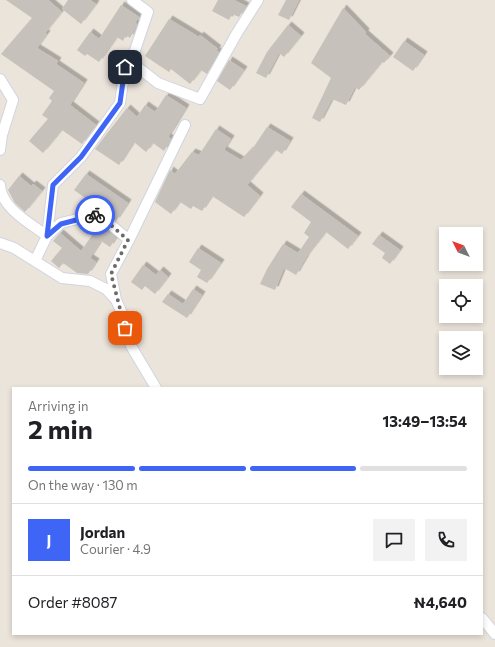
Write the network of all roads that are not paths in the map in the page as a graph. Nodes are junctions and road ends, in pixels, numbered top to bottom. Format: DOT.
graph roads {
  1 [pos="132,0"];
  2 [pos="258,0"];
  3 [pos="125,67"];
  4 [pos="0,79"];
  5 [pos="185,125"];
  6 [pos="0,150"];
  7 [pos="0,185"];
  8 [pos="47,236"];
  9 [pos="128,240"];
  10 [pos="0,243"];
  11 [pos="34,261"];
  12 [pos="116,300"];
  13 [pos="155,387"];
  14 [pos="483,619"];
  15 [pos="495,634"];
  1 -- 2 [label="street"];
  3 -- 8 [label="street"];
  4 -- 6 [label="street"];
  5 -- 9 [label="street"];
  7 -- 8 [label="street"];
  8 -- 9 [label="street"];
  8 -- 11 [label="street"];
  9 -- 12 [label="street"];
  10 -- 11 [label="street"];
  11 -- 12 [label="street"];
  12 -- 13 [label="street"];
  14 -- 15 [label="street"];
}
